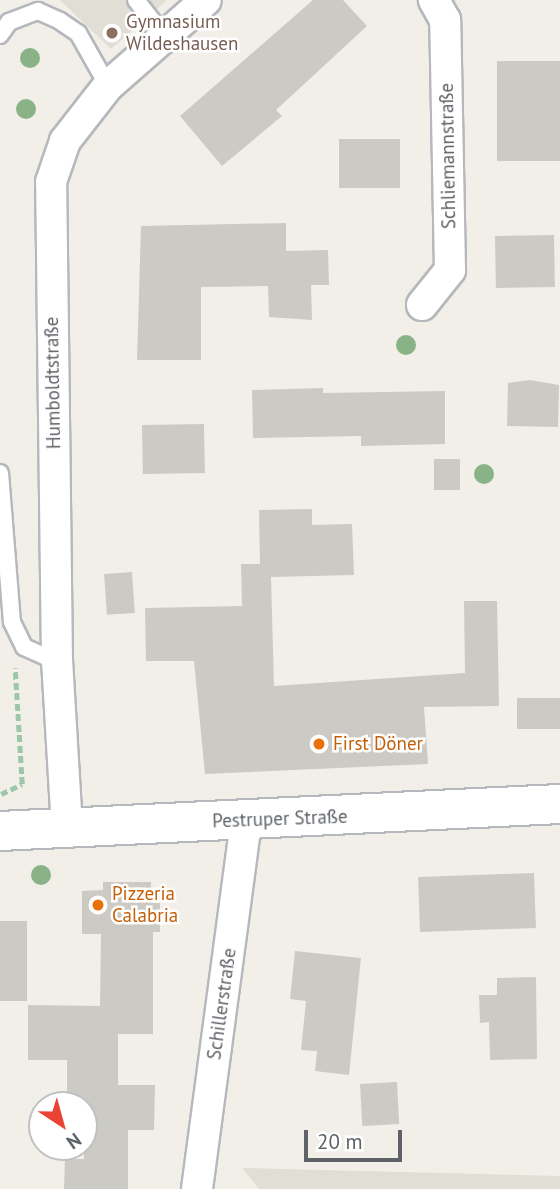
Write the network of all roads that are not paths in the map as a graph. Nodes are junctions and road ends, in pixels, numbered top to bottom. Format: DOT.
graph roads {
  1 [pos="136,0"];
  2 [pos="206,0"];
  3 [pos="434,0"];
  4 [pos="0,35"];
  5 [pos="165,37"];
  6 [pos="108,86"];
  7 [pos="422,305"];
  8 [pos="0,474"];
  9 [pos="57,662"];
  10 [pos="560,804"];
  11 [pos="246,820"];
  12 [pos="67,828"];
  13 [pos="0,831"];
  14 [pos="197,1189"];
  1 -- 5 [label="lane"];
  2 -- 5 [label="street, Humboldtstraße"];
  3 -- 7 [label="street, Schliemannstraße"];
  4 -- 6 [label="lane"];
  5 -- 6 [label="street, Humboldtstraße"];
  6 -- 9 [label="street, Humboldtstraße"];
  8 -- 9 [label="lane"];
  9 -- 12 [label="street, Humboldtstraße"];
  10 -- 11 [label="street, Pestruper Straße"];
  11 -- 12 [label="street, Pestruper Straße"];
  11 -- 14 [label="street, Schillerstraße"];
  12 -- 13 [label="street, Pestruper Straße"];
}
